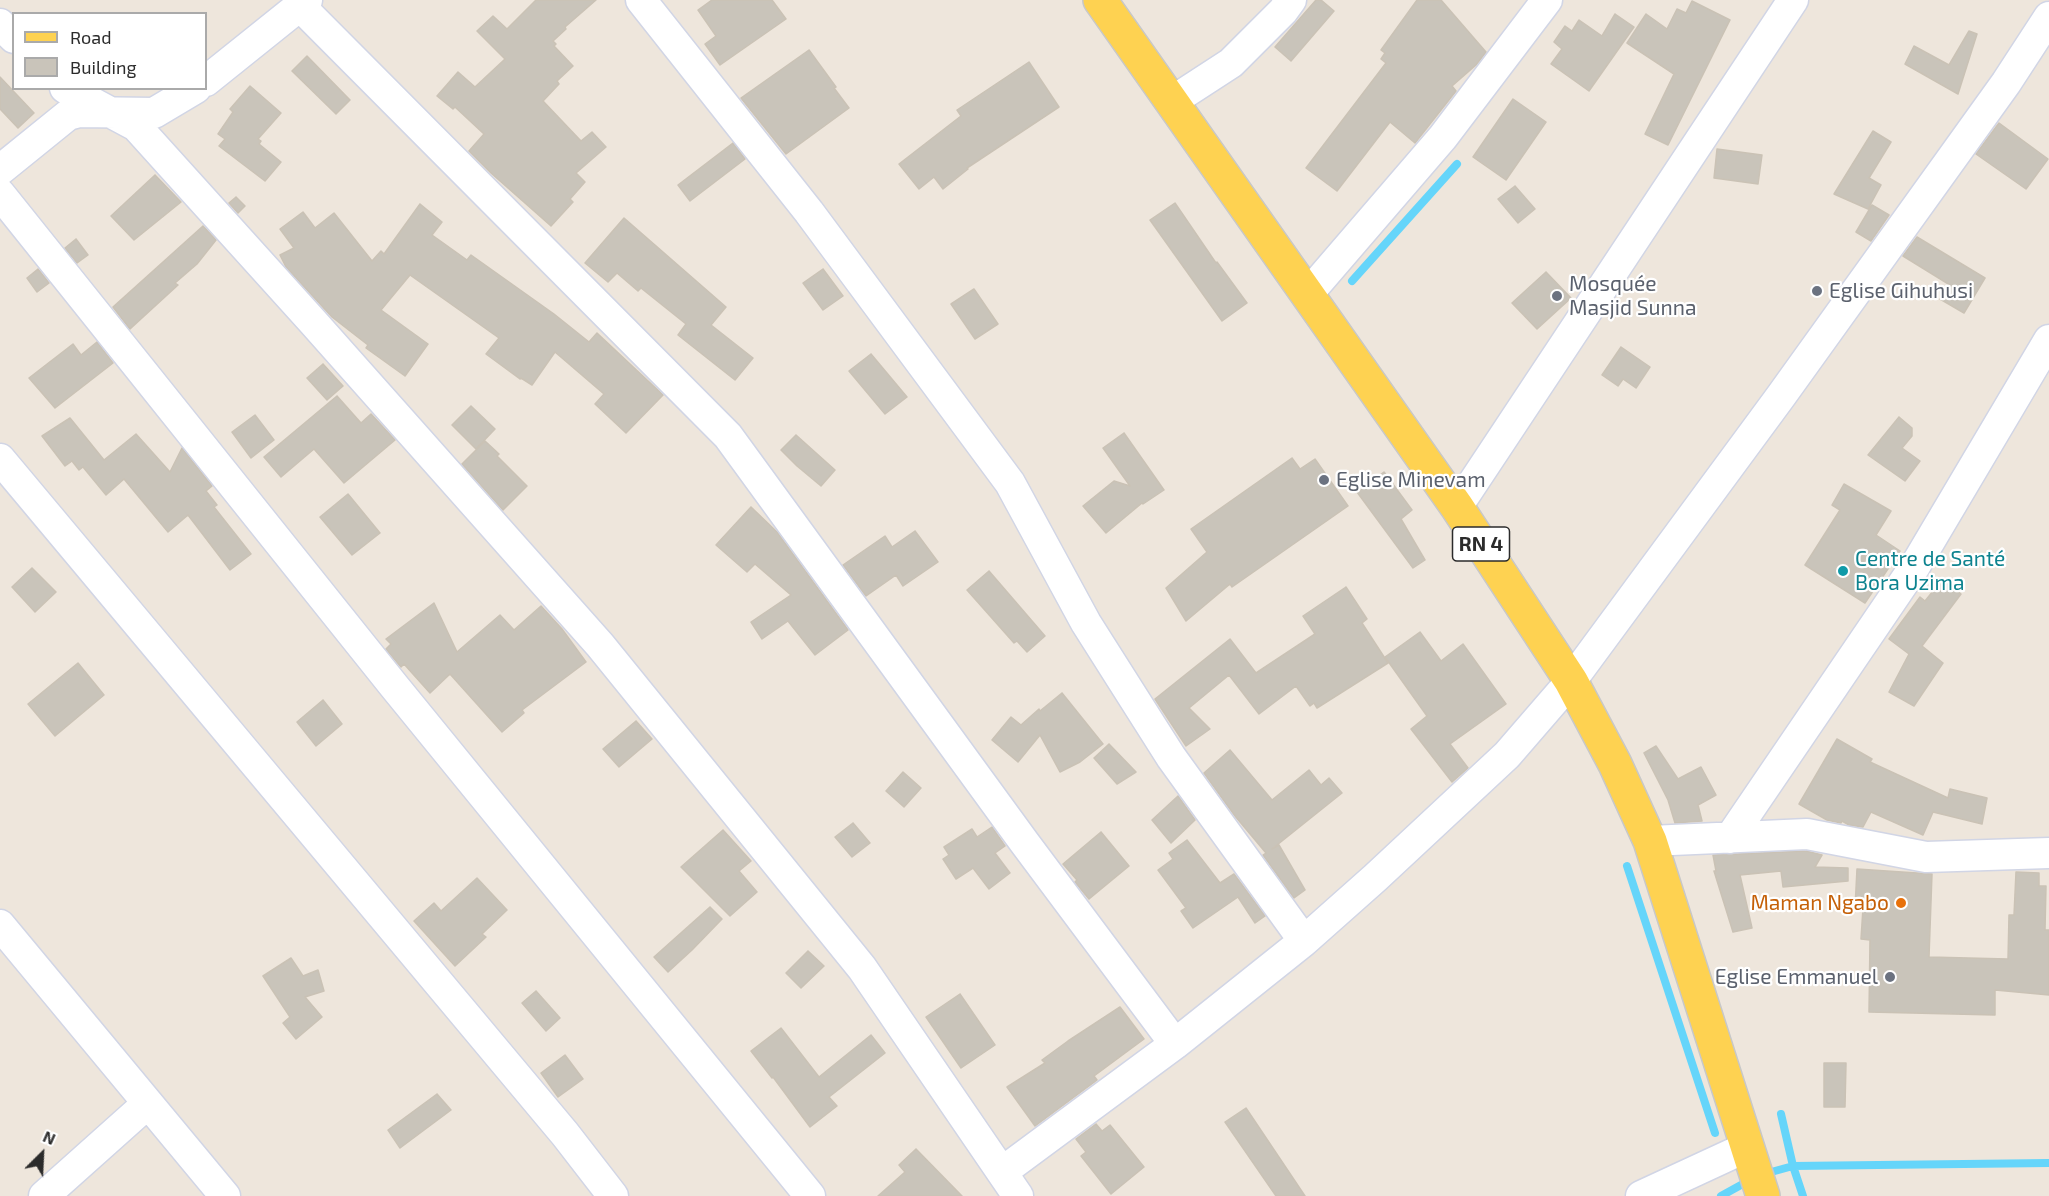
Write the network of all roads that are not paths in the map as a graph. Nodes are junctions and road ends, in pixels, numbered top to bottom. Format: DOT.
graph roads {
  1 [pos="641,0"];
  2 [pos="1100,0"];
  3 [pos="1292,0"];
  4 [pos="1547,0"];
  5 [pos="1793,0"];
  6 [pos="303,3"];
  7 [pos="2049,18"];
  8 [pos="0,24"];
  9 [pos="12,36"];
  10 [pos="207,80"];
  11 [pos="69,90"];
  12 [pos="192,90"];
  13 [pos="1171,102"];
  14 [pos="111,111"];
  15 [pos="0,170"];
  16 [pos="0,194"];
  17 [pos="1306,295"];
  18 [pos="2049,340"];
  19 [pos="0,459"];
  20 [pos="1457,507"];
  21 [pos="1570,681"];
  22 [pos="1730,838"];
  23 [pos="1650,842"];
  24 [pos="2049,853"];
  25 [pos="0,925"];
  26 [pos="1304,941"];
  27 [pos="1175,1044"];
  28 [pos="147,1104"];
  29 [pos="1747,1148"];
  30 [pos="1010,1184"];
  31 [pos="44,1196"];
  32 [pos="225,1196"];
  33 [pos="613,1196"];
  34 [pos="810,1196"];
  35 [pos="1641,1196"];
  36 [pos="1763,1196"];
  1 -- 26 [label="street"];
  2 -- 13 [label="main road, RN 4"];
  3 -- 13 [label="street"];
  4 -- 17 [label="street"];
  5 -- 20 [label="street"];
  6 -- 10 [label="street"];
  6 -- 27 [label="street"];
  7 -- 21 [label="street"];
  8 -- 9 [label="street"];
  11 -- 14 [label="street"];
  12 -- 14 [label="street"];
  13 -- 17 [label="main road, RN 4"];
  14 -- 15 [label="street"];
  14 -- 30 [label="street"];
  16 -- 34 [label="street"];
  17 -- 20 [label="main road, RN 4"];
  18 -- 22 [label="street"];
  19 -- 33 [label="street"];
  20 -- 21 [label="main road, RN 4"];
  21 -- 23 [label="main road, RN 4"];
  21 -- 26 [label="street"];
  22 -- 23 [label="street"];
  22 -- 24 [label="street"];
  23 -- 29 [label="main road, RN 4"];
  25 -- 28 [label="street"];
  26 -- 27 [label="street"];
  27 -- 30 [label="street"];
  28 -- 31 [label="street"];
  28 -- 32 [label="street"];
  29 -- 35 [label="street"];
  29 -- 36 [label="main road, RN 4"];
}
